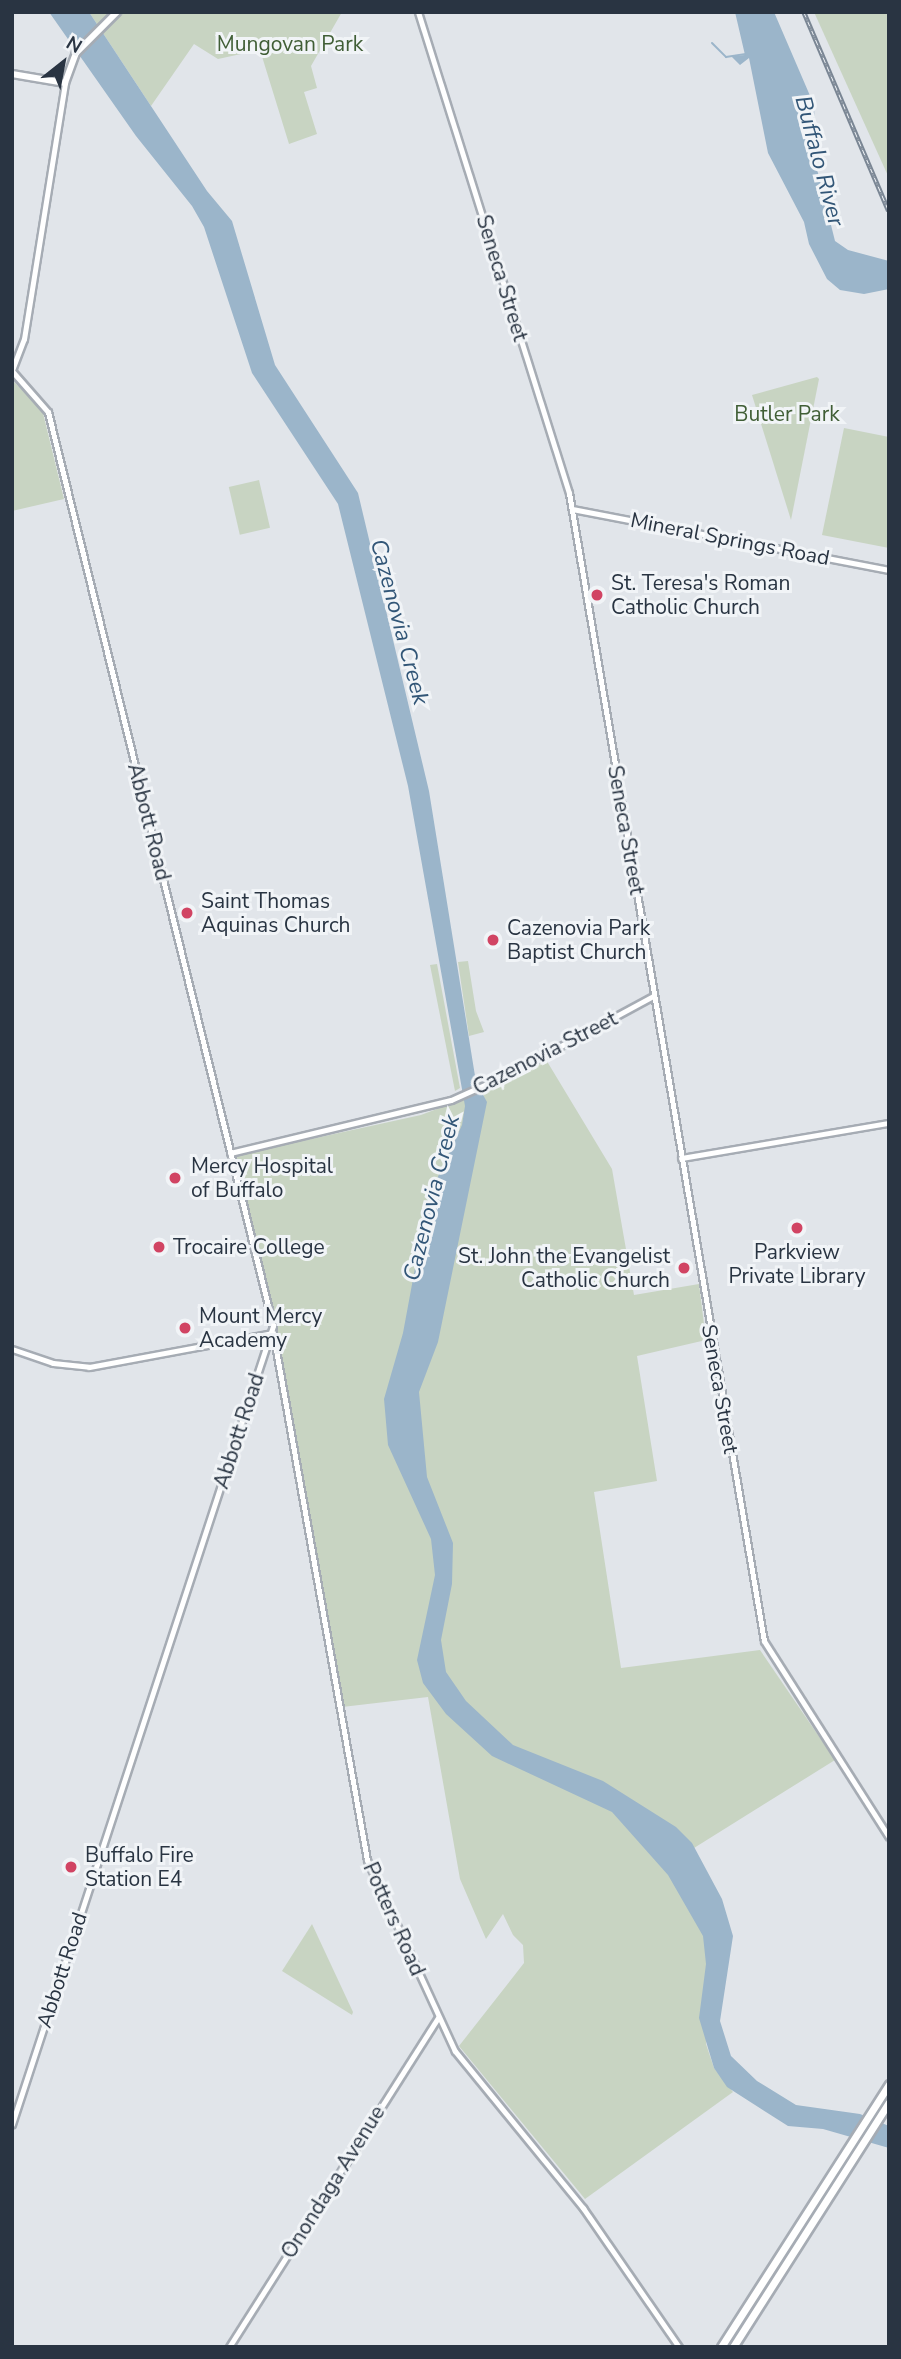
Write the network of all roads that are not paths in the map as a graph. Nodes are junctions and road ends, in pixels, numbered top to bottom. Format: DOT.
graph roads {
  1 [pos="117,12"];
  2 [pos="418,12"];
  3 [pos="12,74"];
  4 [pos="65,83"];
  5 [pos="12,370"];
  6 [pos="572,509"];
  7 [pos="889,570"];
  8 [pos="653,996"];
  9 [pos="889,1123"];
  10 [pos="230,1153"];
  11 [pos="681,1158"];
  12 [pos="272,1333"];
  13 [pos="12,1349"];
  14 [pos="889,1837"];
  15 [pos="438,2018"];
  16 [pos="889,2084"];
  17 [pos="889,2102"];
  18 [pos="12,2124"];
  19 [pos="753,2295"];
  20 [pos="229,2347"];
  21 [pos="679,2347"];
  22 [pos="715,2347"];
  23 [pos="721,2347"];
  24 [pos="733,2347"];
  1 -- 4 [label="main road"];
  2 -- 6 [label="street, Seneca Street"];
  3 -- 4 [label="main road"];
  4 -- 5 [label="street"];
  5 -- 10 [label="street, Abbott Road"];
  6 -- 7 [label="street, Mineral Springs Road"];
  6 -- 8 [label="street, Seneca Street"];
  8 -- 10 [label="street, Cazenovia Street"];
  8 -- 11 [label="street, Seneca Street"];
  9 -- 11 [label="street"];
  10 -- 12 [label="street, Abbott Road"];
  11 -- 14 [label="street, Seneca Street"];
  12 -- 13 [label="street"];
  12 -- 15 [label="street, Potters Road"];
  12 -- 18 [label="street, Abbott Road"];
  15 -- 20 [label="street, Onondaga Avenue"];
  15 -- 21 [label="street, Potters Road"];
  16 -- 19 [label="highway"];
  17 -- 24 [label="highway"];
  19 -- 22 [label="highway"];
  19 -- 23 [label="highway"];
}
